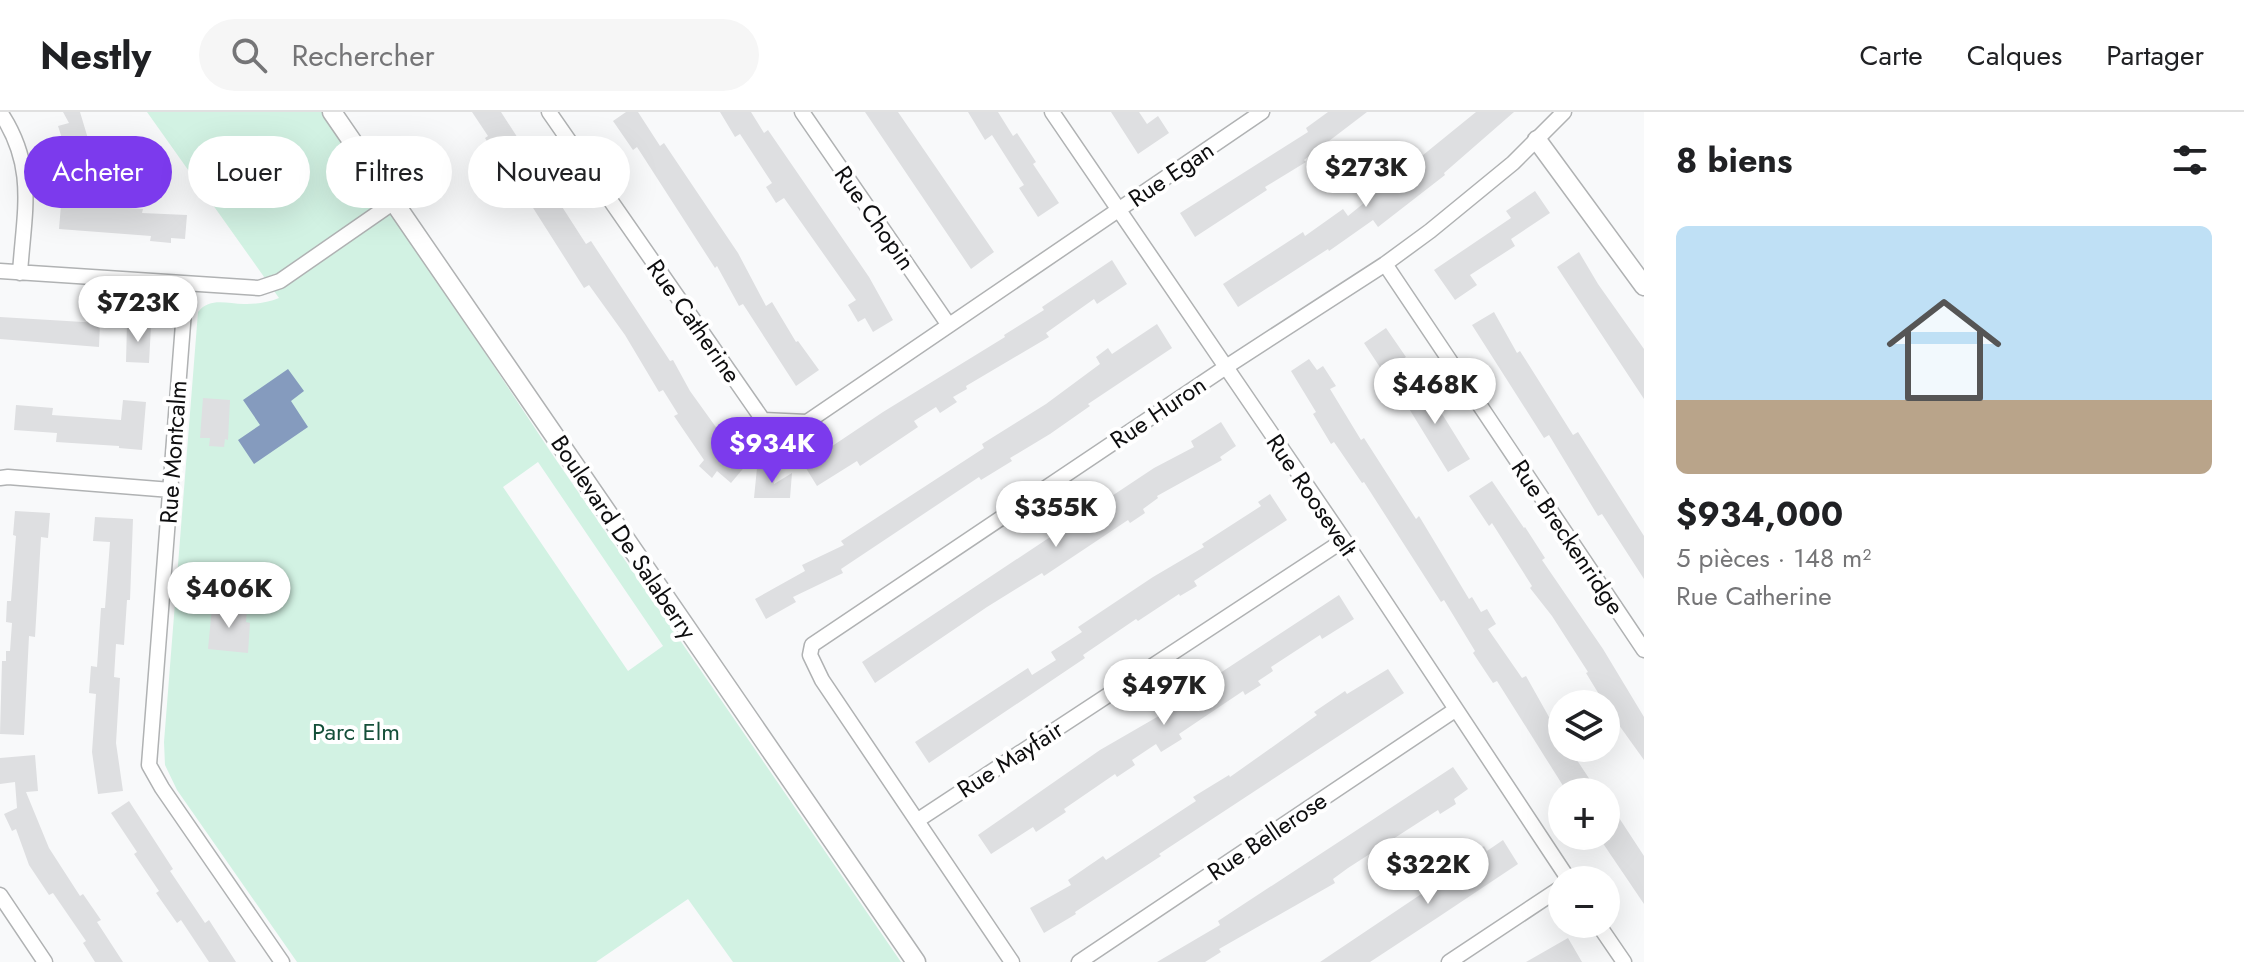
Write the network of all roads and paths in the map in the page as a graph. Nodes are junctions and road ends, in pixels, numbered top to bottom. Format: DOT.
graph roads {
  1 [pos="0,112"];
  2 [pos="332,112"];
  3 [pos="549,112"];
  4 [pos="802,112"];
  5 [pos="1052,112"];
  6 [pos="1262,112"];
  7 [pos="1564,112"];
  8 [pos="349,136"];
  9 [pos="1537,140"];
  10 [pos="385,208"];
  11 [pos="398,208"];
  12 [pos="1119,209"];
  13 [pos="1385,264"];
  14 [pos="0,271"];
  15 [pos="20,273"];
  16 [pos="186,285"];
  17 [pos="1644,286"];
  18 [pos="948,324"];
  19 [pos="1226,367"];
  20 [pos="0,478"];
  21 [pos="171,490"];
  22 [pos="1344,540"];
  23 [pos="1644,650"];
  24 [pos="1455,710"];
  25 [pos="918,820"];
  26 [pos="1560,866"];
  27 [pos="0,895"];
  28 [pos="1548,896"];
  29 [pos="1608,938"];
  30 [pos="45,962"];
  31 [pos="282,962"];
  32 [pos="916,962"];
  33 [pos="1012,962"];
  34 [pos="1079,962"];
  35 [pos="1449,962"];
  36 [pos="1624,962"];
  1 -- 15 [label="street"];
  2 -- 8 [label="street, Boulevard De Salaberry"];
  3 -- 18 [label="street, Rue Catherine"];
  4 -- 18 [label="street, Rue Chopin"];
  5 -- 12 [label="street, Rue Roosevelt"];
  6 -- 12 [label="street, Rue Egan"];
  7 -- 9 [label="street, Rue Huron"];
  9 -- 13 [label="street, Rue Huron"];
  9 -- 17 [label="street"];
  10 -- 16 [label="street"];
  11 -- 32 [label="street, Boulevard De Salaberry"];
  12 -- 18 [label="street, Rue Catherine"];
  12 -- 19 [label="street, Rue Roosevelt"];
  13 -- 19 [label="street, Rue Huron"];
  13 -- 23 [label="street, Rue Breckenridge"];
  14 -- 15 [label="street"];
  15 -- 16 [label="street"];
  16 -- 21 [label="street, Rue Montcalm"];
  19 -- 22 [label="street, Rue Roosevelt"];
  19 -- 25 [label="street, Rue Huron"];
  20 -- 21 [label="street"];
  21 -- 31 [label="street, Rue Montcalm"];
  22 -- 24 [label="street, Rue Roosevelt"];
  22 -- 25 [label="street, Rue Mayfair"];
  24 -- 26 [label="street, Rue Roosevelt"];
  24 -- 34 [label="street, Rue Bellerose"];
  25 -- 33 [label="street, Rue Huron"];
  27 -- 30 [label="street"];
  28 -- 35 [label="street"];
  29 -- 36 [label="street"];
}
